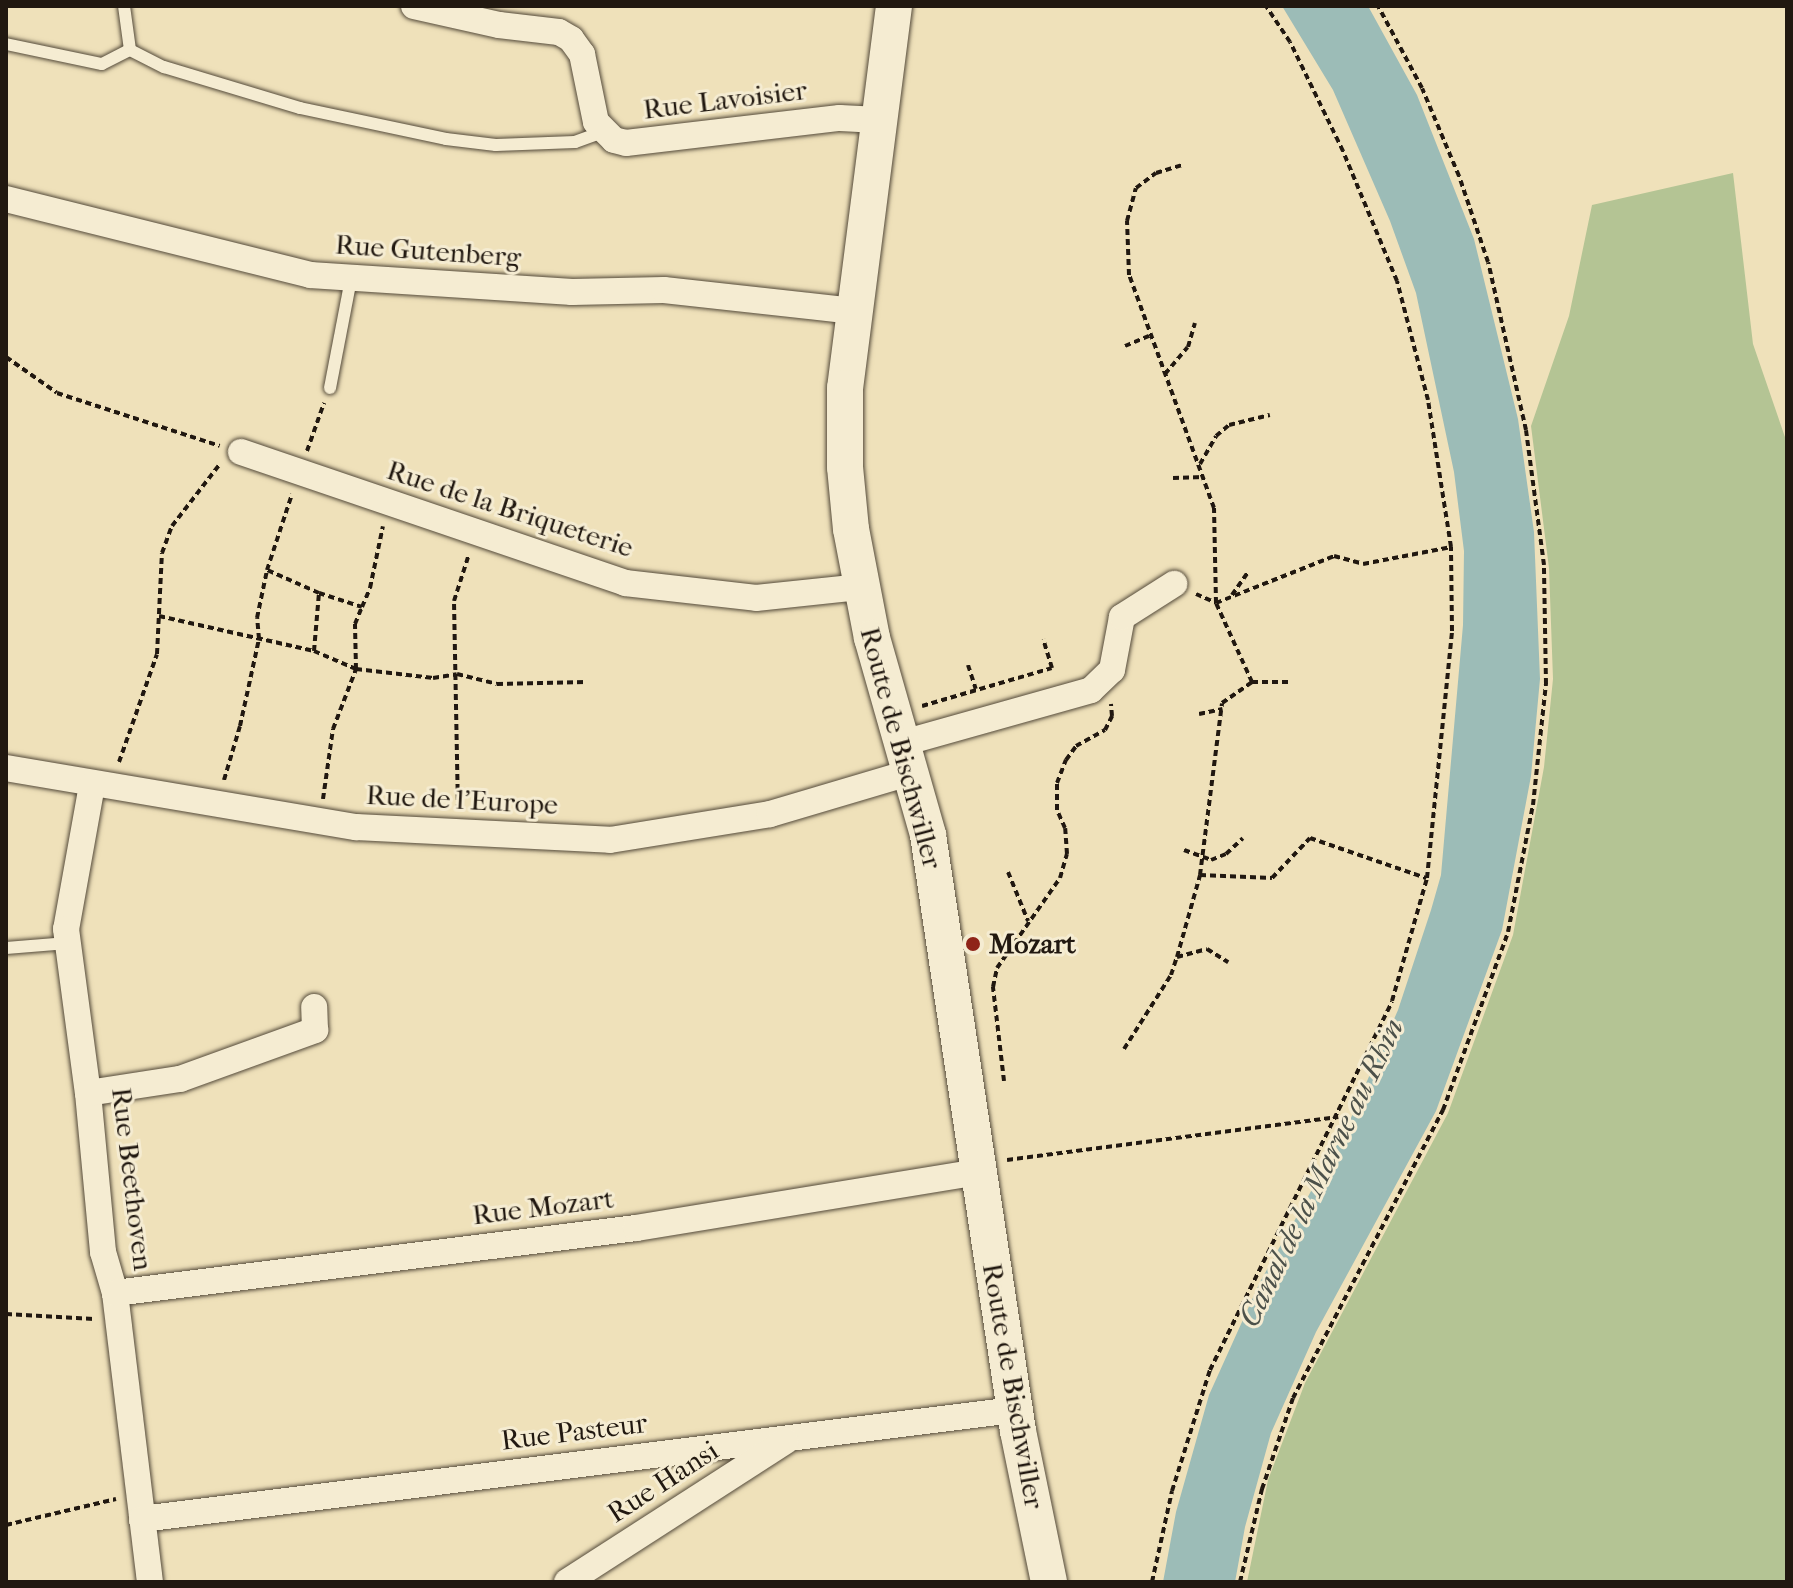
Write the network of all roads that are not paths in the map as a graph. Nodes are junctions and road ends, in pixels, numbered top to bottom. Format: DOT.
graph roads {
  1 [pos="124,6"];
  2 [pos="414,6"];
  3 [pos="894,6"];
  4 [pos="500,15"];
  5 [pos="6,44"];
  6 [pos="130,50"];
  7 [pos="879,120"];
  8 [pos="603,132"];
  9 [pos="6,199"];
  10 [pos="351,279"];
  11 [pos="854,311"];
  12 [pos="330,388"];
  13 [pos="236,451"];
  14 [pos="1174,584"];
  15 [pos="861,587"];
  16 [pos="907,758"];
  17 [pos="6,768"];
  18 [pos="101,787"];
  19 [pos="68,943"];
  20 [pos="6,948"];
  21 [pos="314,1007"];
  22 [pos="88,1093"];
  23 [pos="978,1168"];
  24 [pos="116,1306"];
  25 [pos="1014,1410"];
  26 [pos="793,1437"];
  27 [pos="140,1507"];
  28 [pos="150,1582"];
  29 [pos="567,1582"];
  30 [pos="1049,1582"];
  1 -- 6 [label="lane"];
  2 -- 4 [label="street"];
  3 -- 7 [label="main road, Route de Bischwiller"];
  4 -- 8 [label="street"];
  5 -- 6 [label="lane"];
  6 -- 8 [label="lane"];
  7 -- 8 [label="street, Rue Lavoisier"];
  7 -- 11 [label="main road, Route de Bischwiller"];
  9 -- 10 [label="street, Rue Gutenberg"];
  10 -- 11 [label="street, Rue Gutenberg"];
  10 -- 12 [label="lane"];
  11 -- 15 [label="main road, Route de Bischwiller"];
  13 -- 15 [label="street, Rue de la Briqueterie"];
  14 -- 16 [label="street, Rue de l'Europe"];
  15 -- 16 [label="main road, Route de Bischwiller"];
  16 -- 18 [label="street, Rue de l'Europe"];
  16 -- 23 [label="main road, Route de Bischwiller"];
  17 -- 18 [label="street, Rue de l'Europe"];
  18 -- 19 [label="street, Rue Beethoven"];
  19 -- 20 [label="lane"];
  19 -- 22 [label="street, Rue Beethoven"];
  21 -- 22 [label="street"];
  22 -- 24 [label="street, Rue Beethoven"];
  23 -- 24 [label="street, Rue Mozart"];
  23 -- 25 [label="main road, Route de Bischwiller"];
  24 -- 27 [label="street, Rue Beethoven"];
  25 -- 26 [label="street, Rue Pasteur"];
  25 -- 30 [label="main road, Route de Bischwiller"];
  26 -- 27 [label="street, Rue Pasteur"];
  26 -- 29 [label="street, Rue Hansi"];
  27 -- 28 [label="street, Rue Beethoven"];
}
